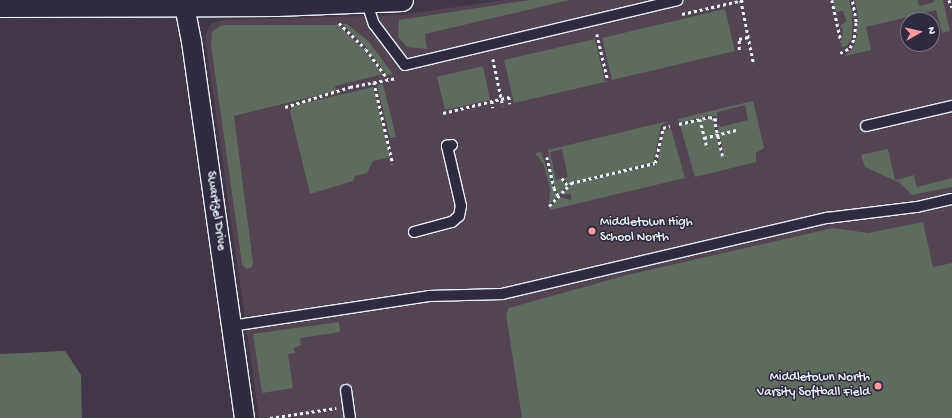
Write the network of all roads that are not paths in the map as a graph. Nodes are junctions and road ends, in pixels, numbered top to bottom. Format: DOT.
graph roads {
  1 [pos="402,0"];
  2 [pos="677,0"];
  3 [pos="183,3"];
  4 [pos="366,3"];
  5 [pos="0,6"];
  6 [pos="952,106"];
  7 [pos="866,126"];
  8 [pos="452,145"];
  9 [pos="952,199"];
  10 [pos="414,232"];
  11 [pos="231,326"];
  12 [pos="346,390"];
  13 [pos="244,418"];
  14 [pos="350,418"];
  1 -- 4 [label="street"];
  2 -- 4 [label="lane"];
  3 -- 4 [label="street"];
  3 -- 5 [label="street"];
  3 -- 11 [label="street, Swartzel Drive"];
  6 -- 7 [label="lane"];
  8 -- 10 [label="lane"];
  9 -- 11 [label="lane"];
  11 -- 13 [label="street, Swartzel Drive"];
  12 -- 14 [label="lane"];
}
